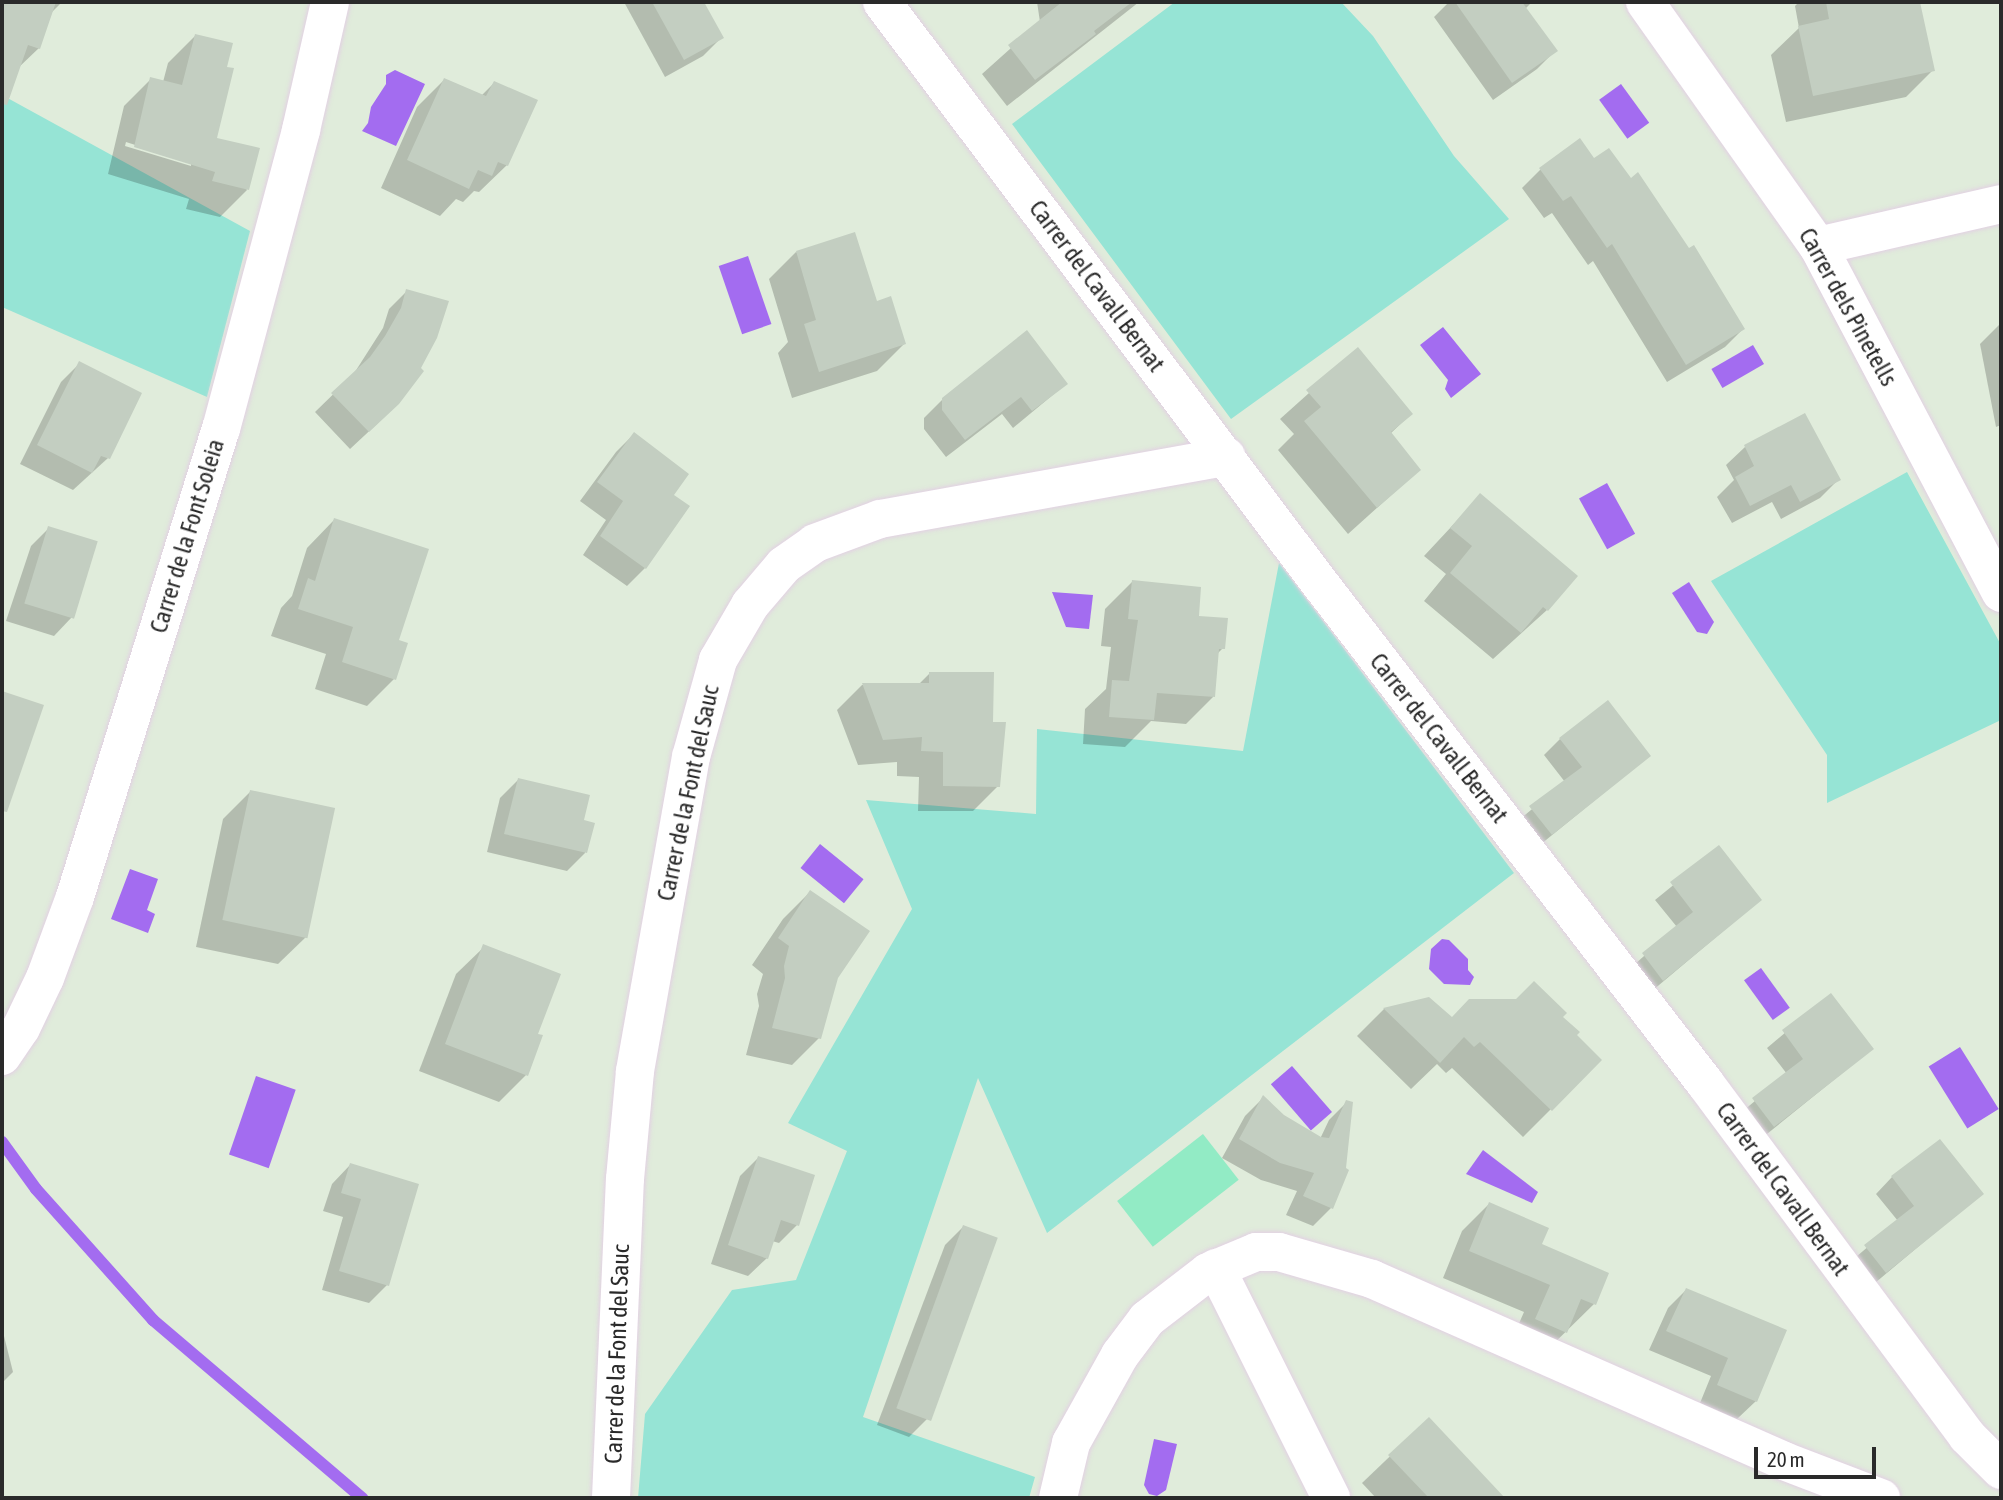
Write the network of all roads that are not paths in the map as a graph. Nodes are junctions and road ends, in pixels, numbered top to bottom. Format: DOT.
graph roads {
  1 [pos="330,2"];
  2 [pos="882,2"];
  3 [pos="1645,2"];
  4 [pos="2001,204"];
  5 [pos="1818,246"];
  6 [pos="1226,457"];
  7 [pos="2001,593"];
  8 [pos="2,1056"];
  9 [pos="1216,1268"];
  10 [pos="2001,1470"];
  11 [pos="611,1498"];
  12 [pos="1059,1498"];
  13 [pos="1331,1498"];
  14 [pos="1881,1498"];
  1 -- 8 [label="street, Carrer de la Font Soleia"];
  2 -- 6 [label="street, Carrer del Cavall Bernat"];
  3 -- 5 [label="street, Carrer dels Pinetells"];
  4 -- 5 [label="street"];
  5 -- 7 [label="street, Carrer dels Pinetells"];
  6 -- 10 [label="street, Carrer del Cavall Bernat"];
  6 -- 11 [label="street, Carrer de la Font del Sauc"];
  9 -- 12 [label="street"];
  9 -- 13 [label="street"];
  9 -- 14 [label="street"];
}
